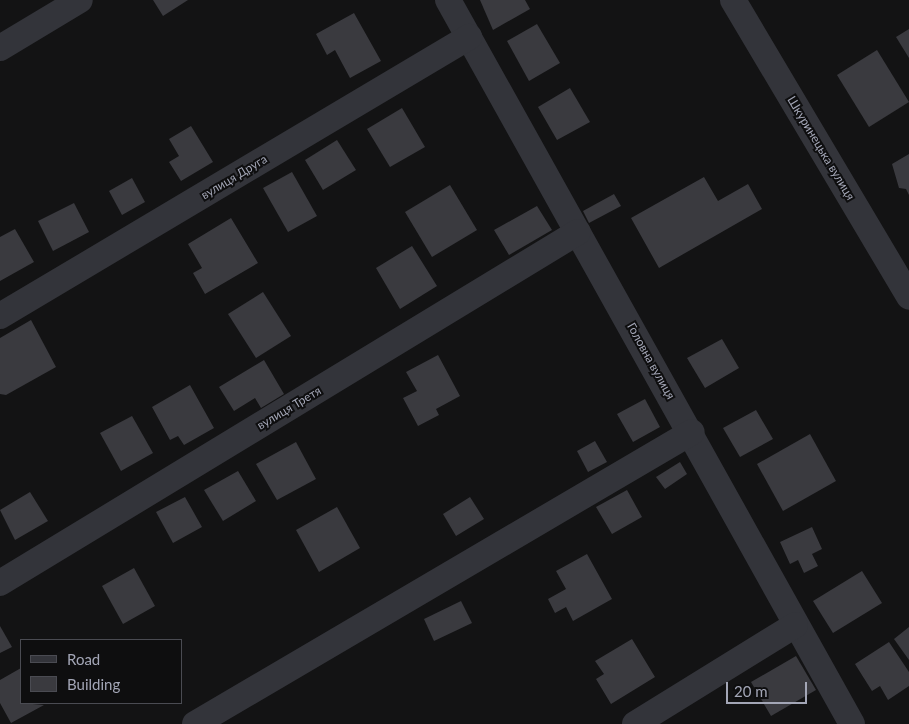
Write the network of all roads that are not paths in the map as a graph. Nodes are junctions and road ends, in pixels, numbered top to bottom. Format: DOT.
graph roads {
  1 [pos="80,0"];
  2 [pos="448,0"];
  3 [pos="733,0"];
  4 [pos="469,37"];
  5 [pos="0,48"];
  6 [pos="578,232"];
  7 [pos="909,297"];
  8 [pos="0,316"];
  9 [pos="692,432"];
  10 [pos="0,583"];
  11 [pos="795,625"];
  12 [pos="195,724"];
  13 [pos="634,724"];
  14 [pos="852,724"];
  1 -- 5 [label="street"];
  2 -- 4 [label="street, Головна вулиця"];
  3 -- 7 [label="street, Шкуринецька вулиця"];
  4 -- 6 [label="street, Головна вулиця"];
  4 -- 8 [label="street, вулиця Друга"];
  6 -- 9 [label="street, Головна вулиця"];
  6 -- 10 [label="street, вулиця Третя"];
  9 -- 11 [label="street, Головна вулиця"];
  9 -- 12 [label="street"];
  11 -- 13 [label="street"];
  11 -- 14 [label="street, Головна вулиця"];
}
